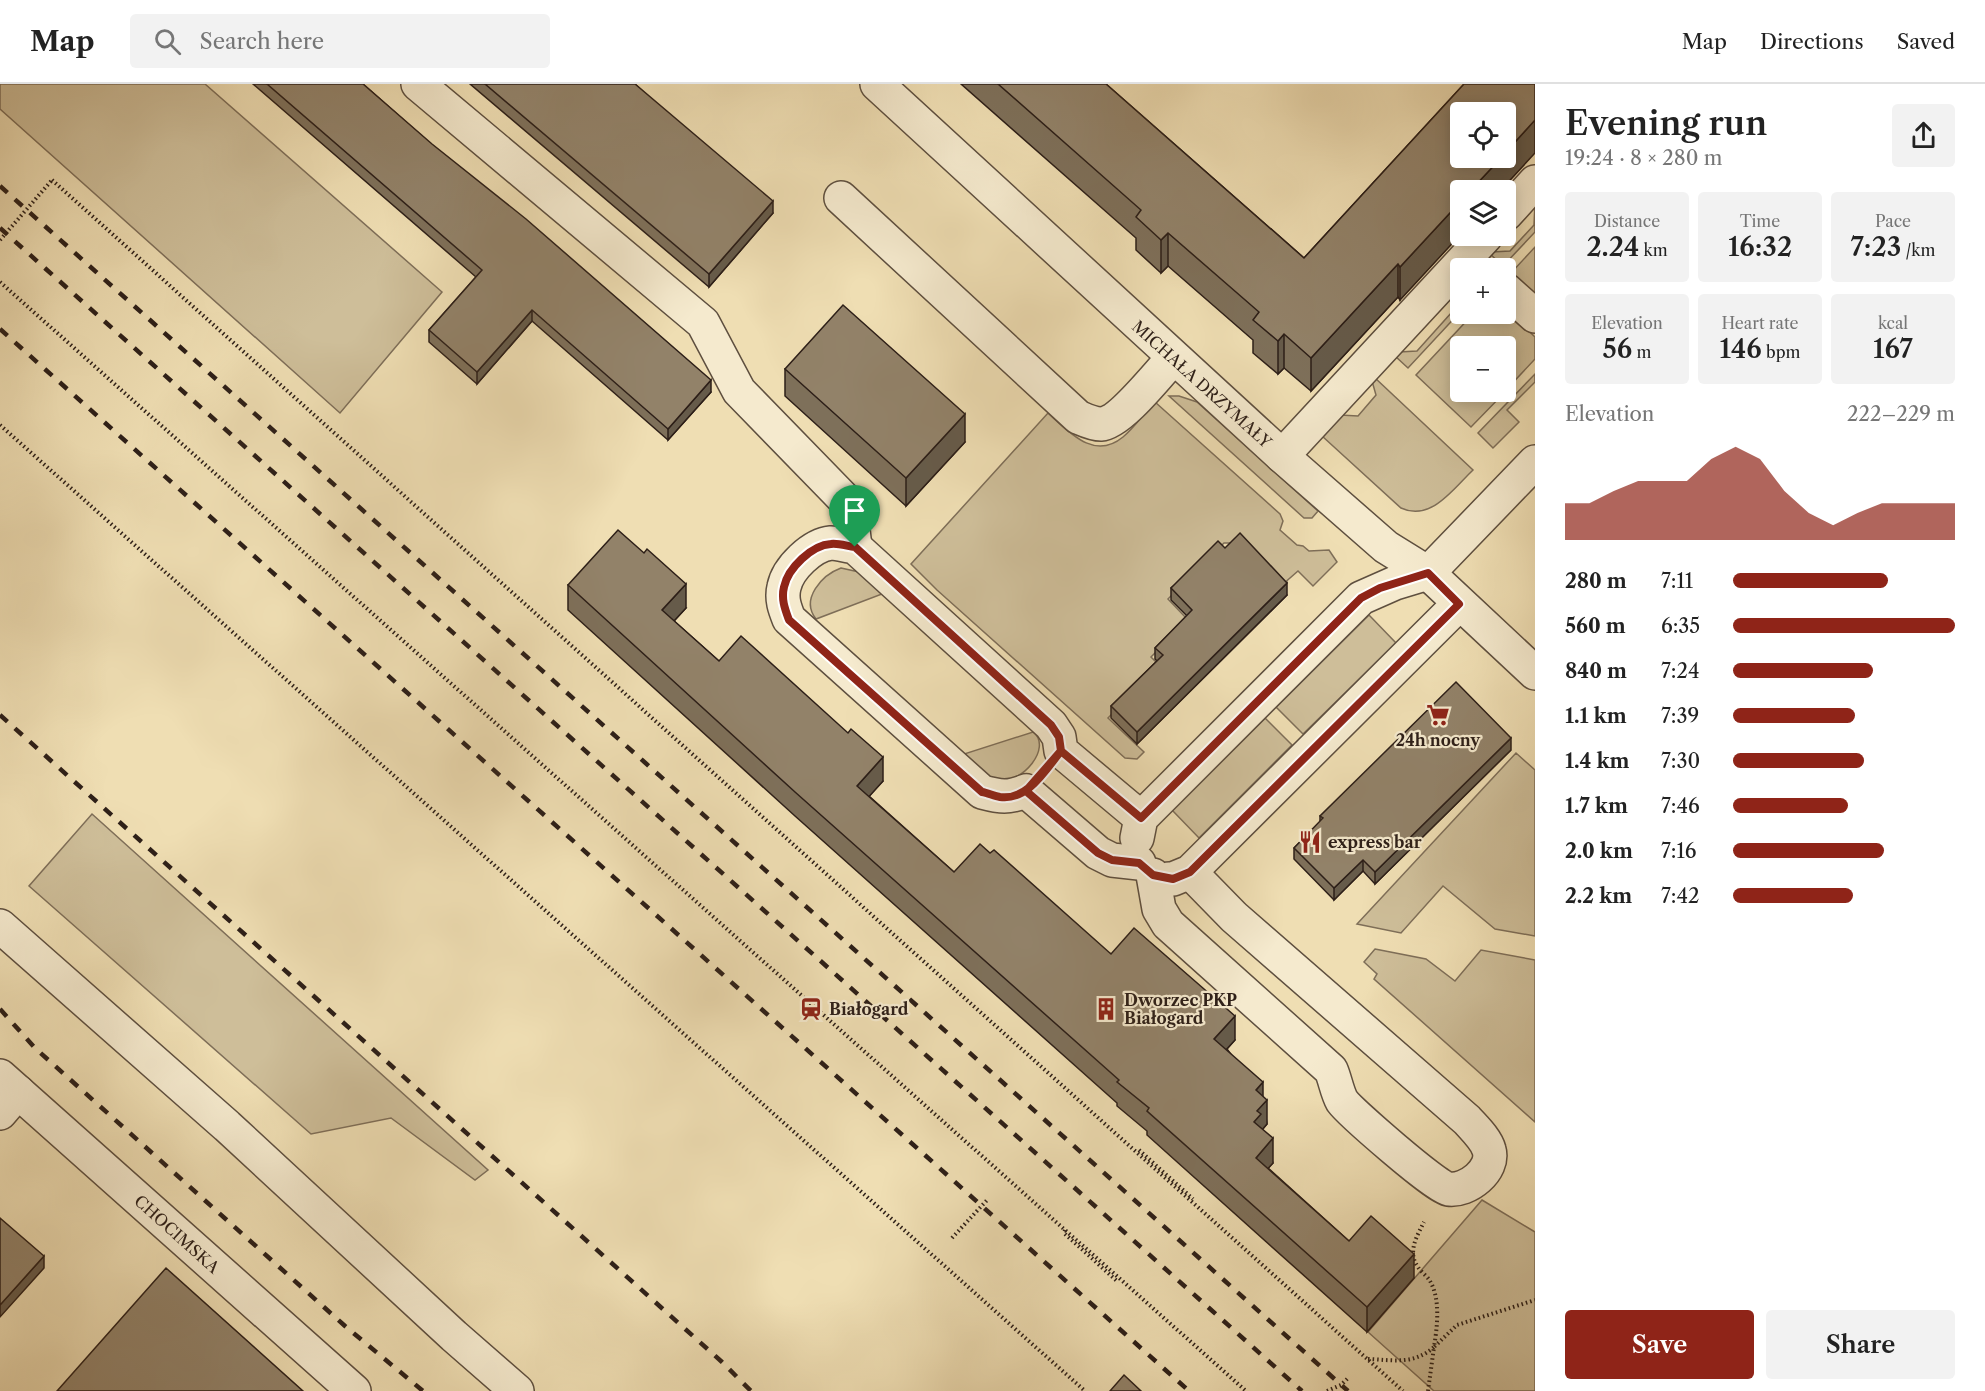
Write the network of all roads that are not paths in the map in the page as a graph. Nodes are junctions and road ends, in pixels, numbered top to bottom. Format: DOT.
graph roads {
  1 [pos="418,84"];
  2 [pos="878,84"];
  3 [pos="1535,183"];
  4 [pos="841,198"];
  5 [pos="1516,203"];
  6 [pos="1479,253"];
  7 [pos="1516,299"];
  8 [pos="1535,316"];
  9 [pos="1173,358"];
  10 [pos="1282,456"];
  11 [pos="1535,462"];
  12 [pos="855,547"];
  13 [pos="1428,573"];
  14 [pos="1459,604"];
  15 [pos="1535,673"];
  16 [pos="1061,751"];
  17 [pos="1026,791"];
  18 [pos="1141,818"];
  19 [pos="1146,869"];
  20 [pos="1190,872"];
  21 [pos="0,926"];
  22 [pos="6,1094"];
  23 [pos="354,1391"];
  24 [pos="518,1391"];
  1 -- 12 [label="street"];
  2 -- 9 [label="street, MICHAŁA DRZYMAŁY"];
  3 -- 5 [label="street"];
  4 -- 9 [label="street"];
  6 -- 10 [label="street"];
  7 -- 8 [label="street"];
  9 -- 10 [label="street, MICHAŁA DRZYMAŁY"];
  10 -- 13 [label="street, MICHAŁA DRZYMAŁY"];
  11 -- 13 [label="street"];
  12 -- 16 [label="street"];
  12 -- 17 [label="street"];
  13 -- 14 [label="street, MICHAŁA DRZYMAŁY"];
  13 -- 18 [label="street"];
  14 -- 15 [label="street, MICHAŁA DRZYMAŁY"];
  14 -- 20 [label="street"];
  16 -- 17 [label="street"];
  16 -- 18 [label="street"];
  17 -- 19 [label="street"];
  18 -- 19 [label="street"];
  19 -- 20 [label="street"];
  19 -- 20 [label="street"];
  21 -- 24 [label="street"];
  22 -- 23 [label="street, CHOCIMSKA"];
}
